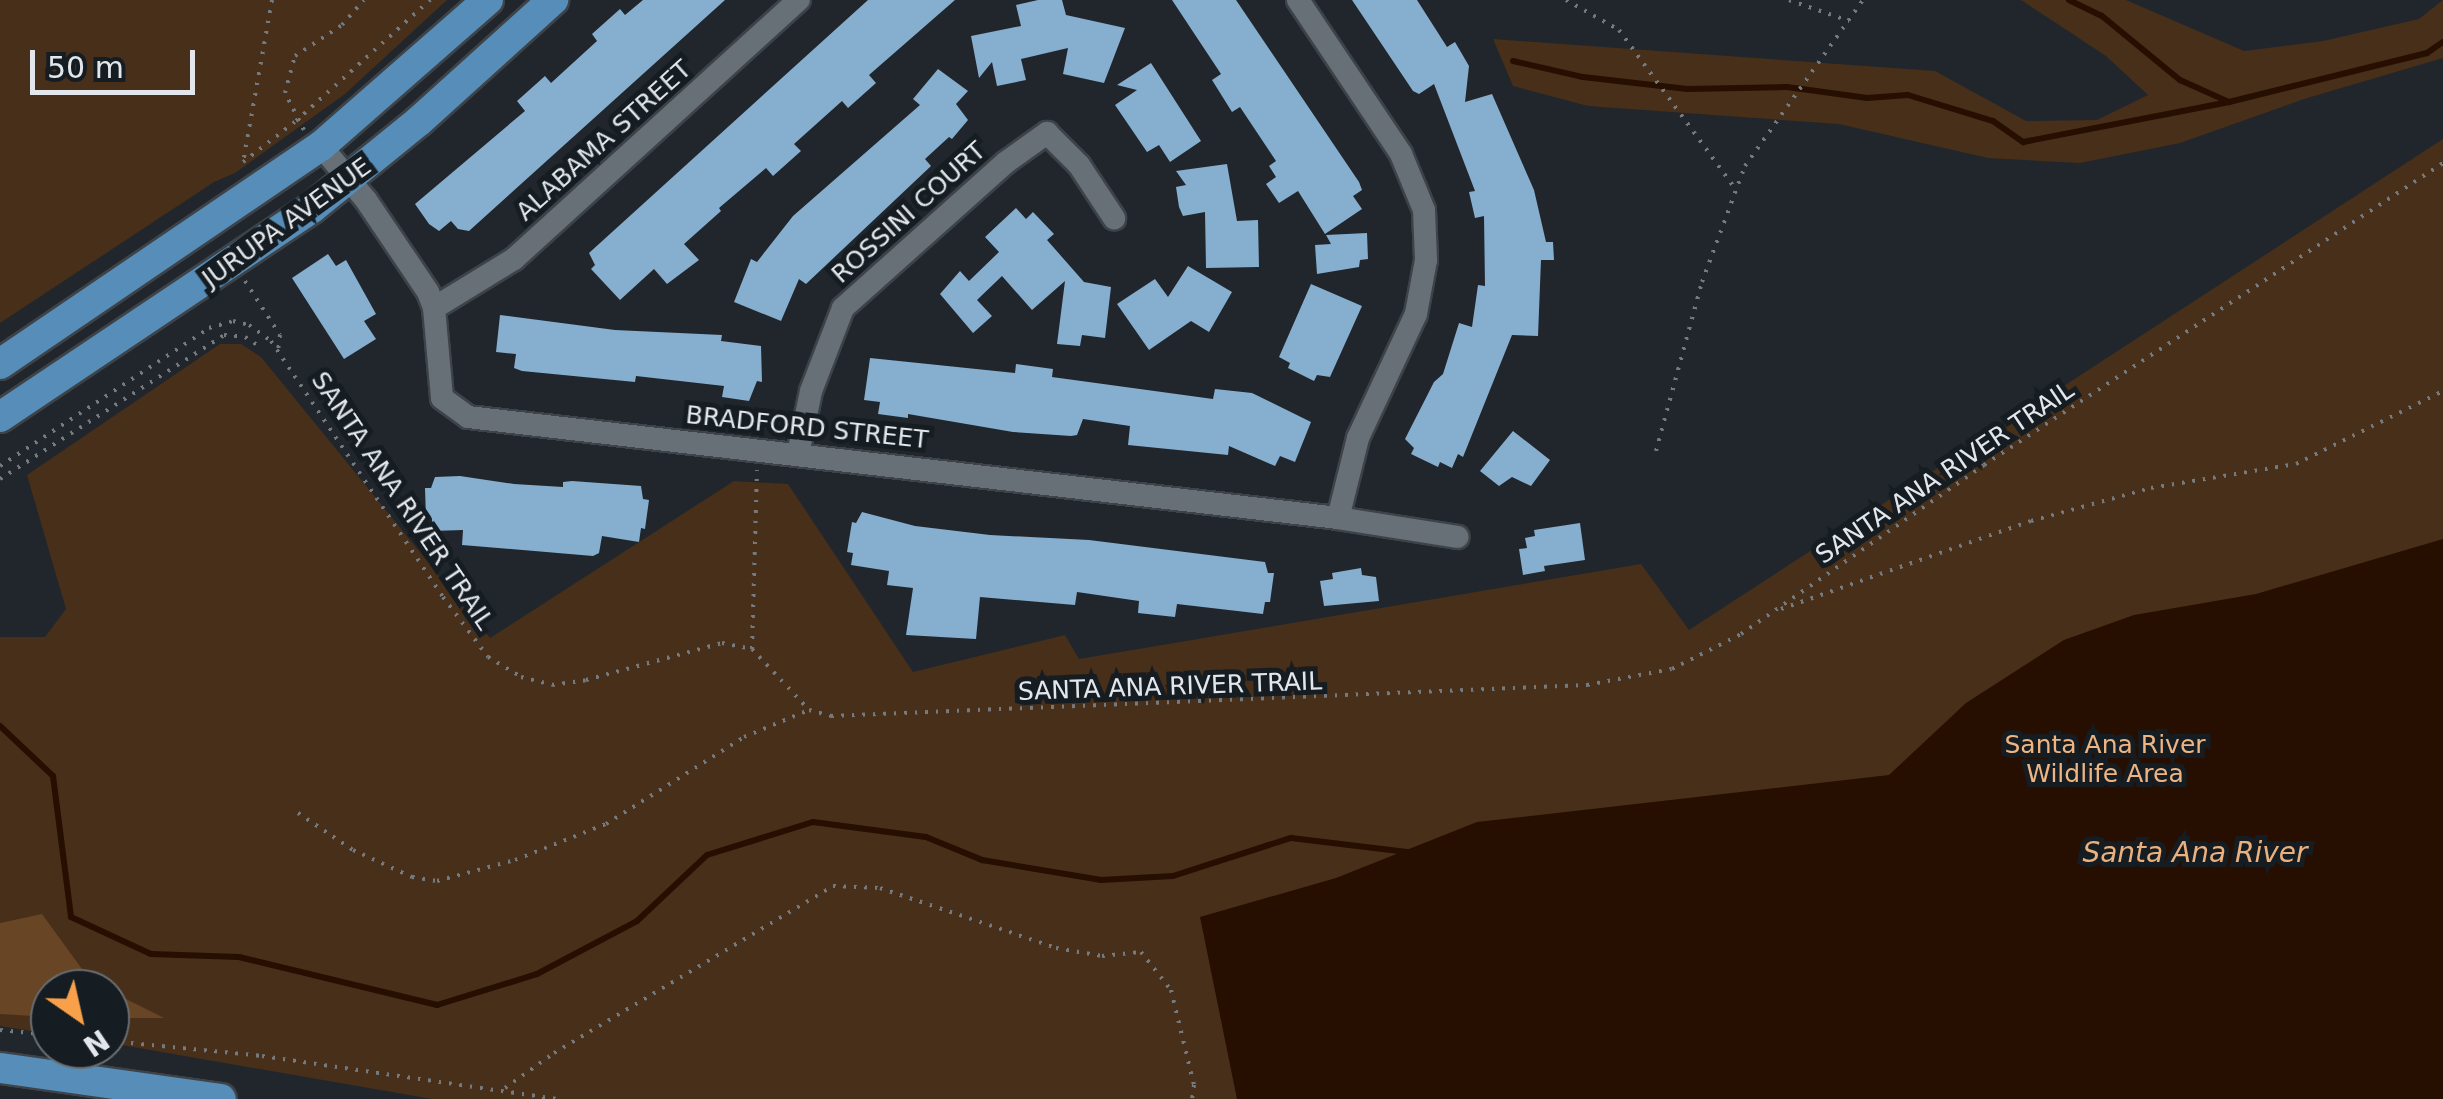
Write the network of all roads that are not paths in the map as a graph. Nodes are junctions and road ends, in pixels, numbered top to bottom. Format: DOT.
graph roads {
  1 [pos="488,0"];
  2 [pos="553,0"];
  3 [pos="800,0"];
  4 [pos="1298,0"];
  5 [pos="321,146"];
  6 [pos="350,180"];
  7 [pos="1114,218"];
  8 [pos="434,308"];
  9 [pos="0,364"];
  10 [pos="0,417"];
  11 [pos="798,454"];
  12 [pos="1338,518"];
  13 [pos="1458,537"];
  14 [pos="0,1068"];
  15 [pos="221,1099"];
  1 -- 5 [label="main road, JURUPA AVENUE"];
  2 -- 6 [label="main road, JURUPA AVENUE"];
  3 -- 8 [label="street, ALABAMA STREET"];
  4 -- 12 [label="street"];
  5 -- 6 [label="street, BRADFORD STREET"];
  5 -- 9 [label="main road, JURUPA AVENUE"];
  6 -- 8 [label="street, BRADFORD STREET"];
  6 -- 10 [label="main road, JURUPA AVENUE"];
  7 -- 11 [label="street, ROSSINI COURT"];
  8 -- 11 [label="street, BRADFORD STREET"];
  11 -- 12 [label="street, BRADFORD STREET"];
  12 -- 13 [label="street, BRADFORD STREET"];
  14 -- 15 [label="main road"];
}
